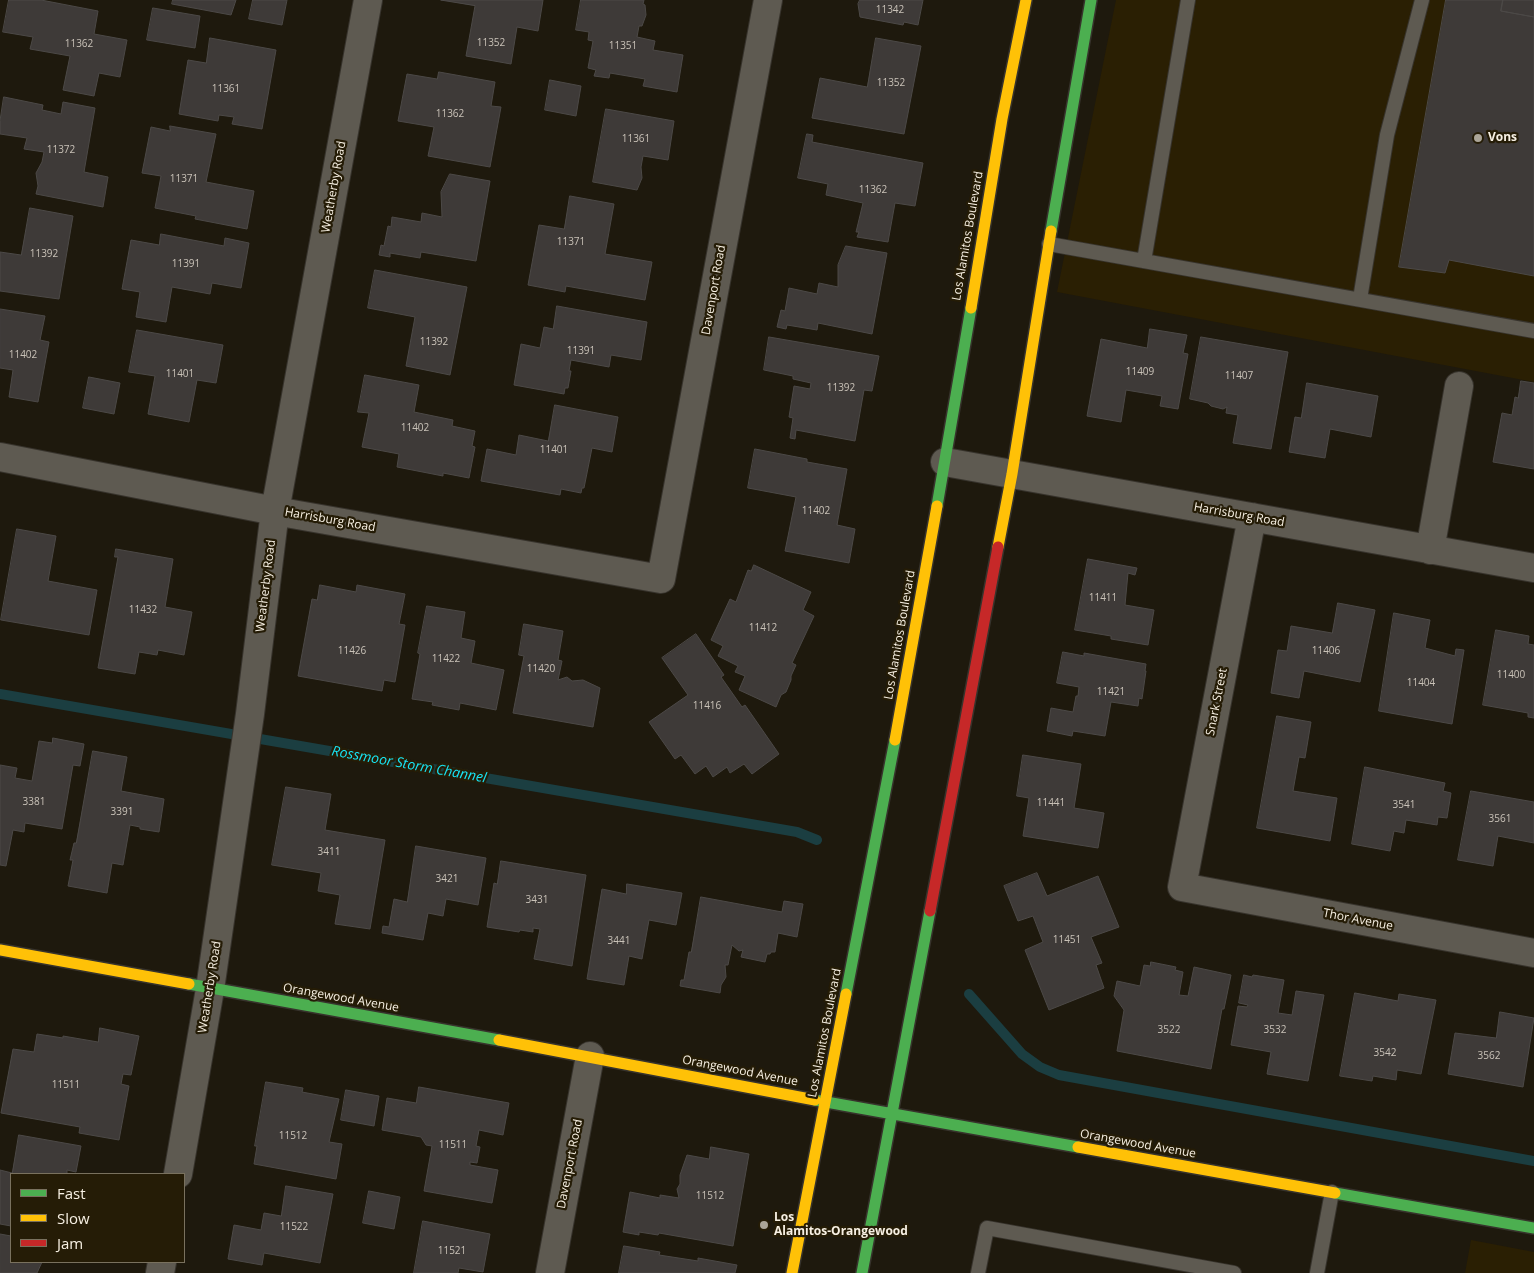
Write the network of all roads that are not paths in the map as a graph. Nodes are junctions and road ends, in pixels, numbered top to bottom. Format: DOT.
graph roads {
  1 [pos="368,0"];
  2 [pos="768,0"];
  3 [pos="1026,0"];
  4 [pos="1091,0"];
  5 [pos="1188,0"];
  6 [pos="1422,0"];
  7 [pos="1049,244"];
  8 [pos="1144,261"];
  9 [pos="1360,299"];
  10 [pos="1534,332"];
  11 [pos="1459,386"];
  12 [pos="0,457"];
  13 [pos="944,462"];
  14 [pos="1012,474"];
  15 [pos="275,511"];
  16 [pos="1252,517"];
  17 [pos="1430,550"];
  18 [pos="1534,568"];
  19 [pos="661,579"];
  20 [pos="1182,887"];
  21 [pos="0,950"];
  22 [pos="1534,953"];
  23 [pos="210,989"];
  24 [pos="590,1056"];
  25 [pos="826,1102"];
  26 [pos="892,1113"];
  27 [pos="178,1173"];
  28 [pos="1332,1192"];
  29 [pos="1534,1228"];
  30 [pos="550,1273"];
  31 [pos="792,1273"];
  32 [pos="862,1273"];
  33 [pos="978,1273"];
  34 [pos="1234,1273"];
  35 [pos="1317,1273"];
  1 -- 15 [label="street, Weatherby Road"];
  2 -- 19 [label="street, Davenport Road"];
  3 -- 13 [label="main road, Los Alamitos Boulevard"];
  4 -- 7 [label="main road"];
  5 -- 8 [label="lane"];
  6 -- 9 [label="lane"];
  7 -- 8 [label="lane"];
  7 -- 14 [label="main road"];
  8 -- 9 [label="lane"];
  9 -- 10 [label="lane"];
  11 -- 17 [label="street"];
  12 -- 15 [label="street, Harrisburg Road"];
  13 -- 14 [label="street, Harrisburg Road"];
  13 -- 25 [label="main road, Los Alamitos Boulevard"];
  14 -- 16 [label="street, Harrisburg Road"];
  14 -- 26 [label="main road"];
  15 -- 19 [label="street, Harrisburg Road"];
  15 -- 23 [label="street, Weatherby Road"];
  16 -- 17 [label="street, Harrisburg Road"];
  16 -- 20 [label="street, Snark Street"];
  17 -- 18 [label="street, Harrisburg Road"];
  20 -- 22 [label="street, Thor Avenue"];
  21 -- 23 [label="main road, Orangewood Avenue"];
  23 -- 24 [label="main road, Orangewood Avenue"];
  23 -- 27 [label="street, Weatherby Road"];
  24 -- 25 [label="main road, Orangewood Avenue"];
  24 -- 30 [label="street, Davenport Road"];
  25 -- 26 [label="main road, Orangewood Avenue"];
  25 -- 31 [label="main road, Los Alamitos Boulevard"];
  26 -- 28 [label="main road, Orangewood Avenue"];
  26 -- 32 [label="main road"];
  28 -- 29 [label="main road, Orangewood Avenue"];
  28 -- 35 [label="lane"];
  33 -- 34 [label="lane"];
}
